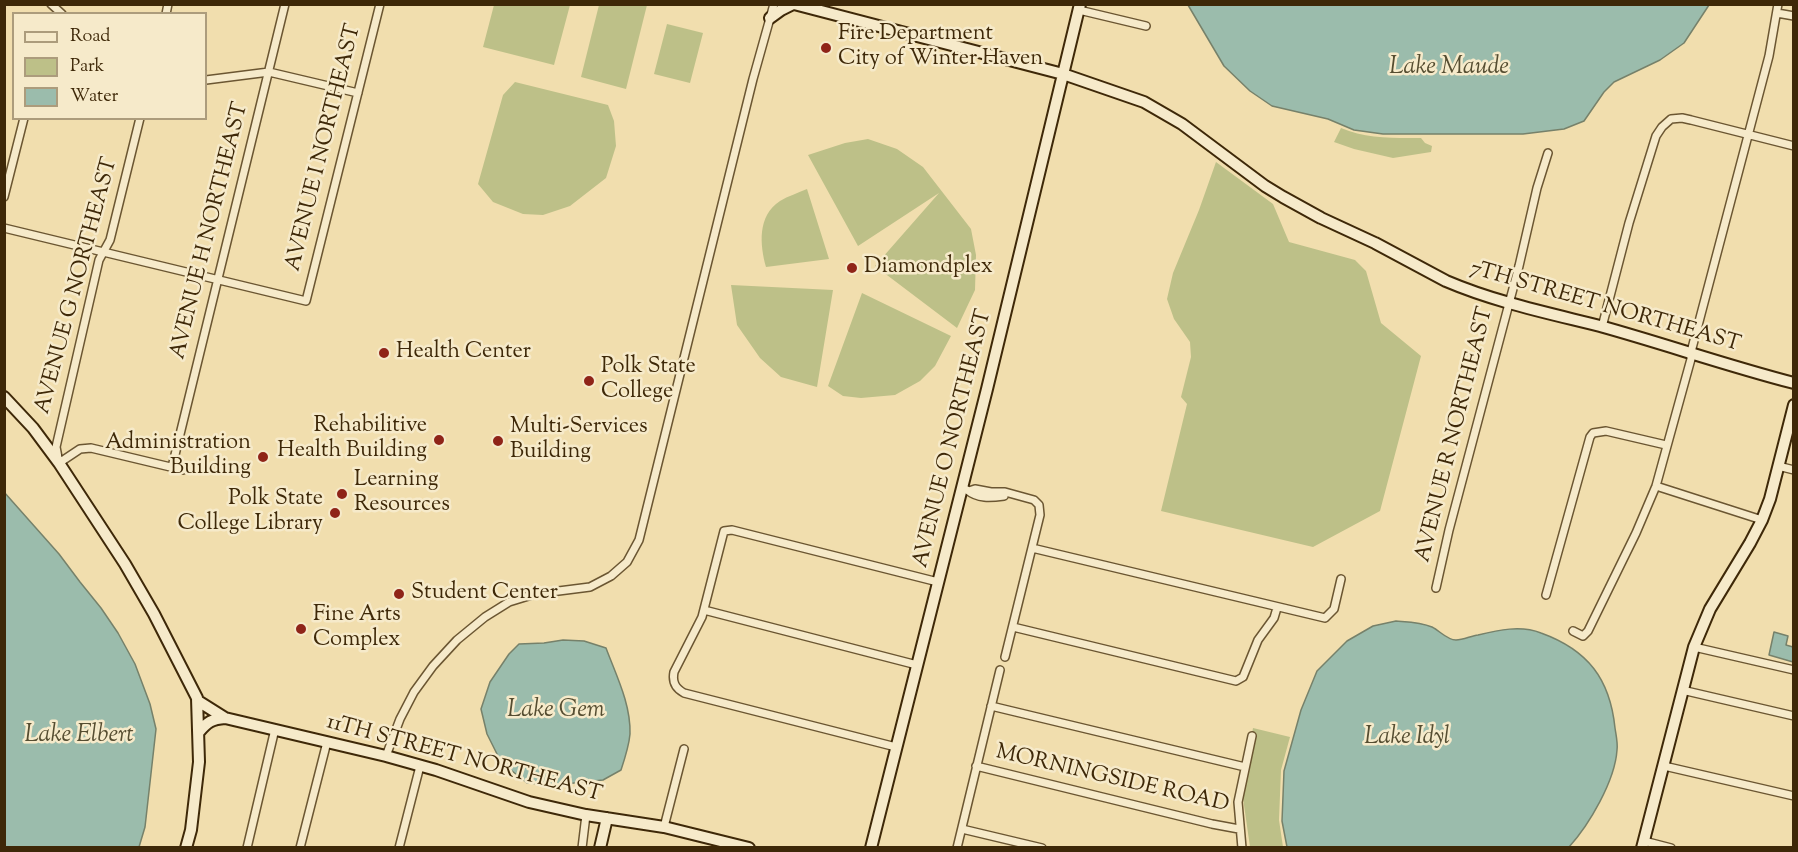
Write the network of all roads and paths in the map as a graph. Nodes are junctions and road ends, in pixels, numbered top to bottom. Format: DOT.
graph roads {
  1 [pos="285,4"];
  2 [pos="380,4"];
  3 [pos="774,4"];
  4 [pos="794,4"];
  5 [pos="1079,7"];
  6 [pos="1777,9"];
  7 [pos="1794,16"];
  8 [pos="770,18"];
  9 [pos="1146,26"];
  10 [pos="269,72"];
  11 [pos="1063,74"];
  12 [pos="207,80"];
  13 [pos="358,93"];
  14 [pos="23,120"];
  15 [pos="140,120"];
  16 [pos="1748,135"];
  17 [pos="1794,146"];
  18 [pos="1548,153"];
  19 [pos="4,197"];
  20 [pos="4,228"];
  21 [pos="105,252"];
  22 [pos="217,279"];
  23 [pos="1508,303"];
  24 [pos="1602,327"];
  25 [pos="1691,352"];
  26 [pos="1794,383"];
  27 [pos="4,397"];
  28 [pos="1794,405"];
  29 [pos="1791,423"];
  30 [pos="1666,446"];
  31 [pos="59,463"];
  32 [pos="1778,466"];
  33 [pos="172,467"];
  34 [pos="183,470"];
  35 [pos="1794,470"];
  36 [pos="1656,486"];
  37 [pos="965,490"];
  38 [pos="1762,520"];
  39 [pos="1032,548"];
  40 [pos="1341,579"];
  41 [pos="938,582"];
  42 [pos="1436,588"];
  43 [pos="1546,595"];
  44 [pos="1277,608"];
  45 [pos="704,610"];
  46 [pos="1012,627"];
  47 [pos="1573,631"];
  48 [pos="1694,647"];
  49 [pos="1005,657"];
  50 [pos="917,665"];
  51 [pos="1000,670"];
  52 [pos="1794,670"];
  53 [pos="1682,690"];
  54 [pos="198,702"];
  55 [pos="991,706"];
  56 [pos="1794,716"];
  57 [pos="225,718"];
  58 [pos="275,729"];
  59 [pos="199,732"];
  60 [pos="1252,736"];
  61 [pos="327,742"];
  62 [pos="896,747"];
  63 [pos="684,749"];
  64 [pos="386,756"];
  65 [pos="420,766"];
  66 [pos="976,766"];
  67 [pos="1664,766"];
  68 [pos="1245,767"];
  69 [pos="1794,796"];
  70 [pos="586,815"];
  71 [pos="607,818"];
  72 [pos="664,827"];
  73 [pos="962,829"];
  74 [pos="1239,829"];
  75 [pos="1643,844"];
  76 [pos="186,848"];
  77 [pos="247,848"];
  78 [pos="300,848"];
  79 [pos="399,848"];
  80 [pos="582,848"];
  81 [pos="600,848"];
  82 [pos="749,848"];
  83 [pos="872,848"];
  84 [pos="957,848"];
  85 [pos="1042,848"];
  86 [pos="1242,848"];
  87 [pos="1671,848"];
  1 -- 10 [label="street, AVENUE H NORTHEAST"];
  2 -- 13 [label="street, AVENUE I NORTHEAST"];
  3 -- 8 [label="street"];
  4 -- 8 [label="street"];
  4 -- 11 [label="street, 7TH STREET NORTHEAST"];
  5 -- 9 [label="street"];
  5 -- 11 [label="street, AVENUE O NORTHEAST"];
  6 -- 7 [label="street"];
  6 -- 16 [label="street"];
  8 -- 64 [label="street"];
  10 -- 12 [label="street"];
  10 -- 13 [label="street"];
  10 -- 22 [label="street, AVENUE H NORTHEAST"];
  11 -- 23 [label="street, 7TH STREET NORTHEAST"];
  11 -- 37 [label="street, AVENUE O NORTHEAST"];
  13 -- 22 [label="street, AVENUE I NORTHEAST"];
  14 -- 19 [label="street"];
  15 -- 21 [label="street, AVENUE G NORTHEAST"];
  16 -- 17 [label="street"];
  16 -- 24 [label="street"];
  16 -- 25 [label="street"];
  18 -- 23 [label="street, AVENUE R NORTHEAST"];
  20 -- 21 [label="street"];
  21 -- 22 [label="street"];
  21 -- 31 [label="street, AVENUE G NORTHEAST"];
  22 -- 33 [label="street, AVENUE H NORTHEAST"];
  23 -- 24 [label="street, 7TH STREET NORTHEAST"];
  23 -- 42 [label="street, AVENUE R NORTHEAST"];
  24 -- 25 [label="street, 7TH STREET NORTHEAST"];
  25 -- 26 [label="street, 7TH STREET NORTHEAST"];
  25 -- 30 [label="street"];
  27 -- 31 [label="street"];
  28 -- 29 [label="street"];
  29 -- 32 [label="street"];
  30 -- 36 [label="street"];
  30 -- 43 [label="street"];
  31 -- 33 [label="street"];
  31 -- 54 [label="street"];
  32 -- 35 [label="street"];
  32 -- 38 [label="street"];
  33 -- 34 [label="street"];
  36 -- 38 [label="street"];
  36 -- 47 [label="street"];
  37 -- 39 [label="street"];
  37 -- 41 [label="street, AVENUE O NORTHEAST"];
  38 -- 48 [label="street"];
  39 -- 44 [label="street"];
  39 -- 46 [label="street"];
  40 -- 44 [label="street"];
  41 -- 45 [label="street"];
  41 -- 50 [label="street, AVENUE O NORTHEAST"];
  44 -- 46 [label="street"];
  45 -- 50 [label="street"];
  45 -- 62 [label="street"];
  46 -- 49 [label="street"];
  48 -- 52 [label="street"];
  48 -- 53 [label="street"];
  50 -- 62 [label="street, AVENUE O NORTHEAST"];
  51 -- 55 [label="street"];
  53 -- 56 [label="street"];
  53 -- 67 [label="street"];
  54 -- 57 [label="street, 11TH STREET NORTHEAST"];
  54 -- 59 [label="street"];
  55 -- 66 [label="street"];
  55 -- 68 [label="street"];
  57 -- 58 [label="street, 11TH STREET NORTHEAST"];
  57 -- 59 [label="street"];
  58 -- 61 [label="street, 11TH STREET NORTHEAST"];
  58 -- 77 [label="street"];
  59 -- 76 [label="street"];
  60 -- 68 [label="street"];
  61 -- 64 [label="street, 11TH STREET NORTHEAST"];
  61 -- 78 [label="street"];
  62 -- 83 [label="street, AVENUE O NORTHEAST"];
  63 -- 72 [label="street"];
  64 -- 65 [label="street, 11TH STREET NORTHEAST"];
  65 -- 70 [label="street, 11TH STREET NORTHEAST"];
  65 -- 79 [label="street"];
  66 -- 73 [label="street"];
  66 -- 74 [label="street, MORNINGSIDE ROAD"];
  67 -- 69 [label="street"];
  67 -- 75 [label="street"];
  68 -- 74 [label="street"];
  70 -- 71 [label="street, 11TH STREET NORTHEAST"];
  70 -- 80 [label="street"];
  71 -- 72 [label="street, 11TH STREET NORTHEAST"];
  71 -- 81 [label="street"];
  72 -- 82 [label="street, 11TH STREET NORTHEAST"];
  73 -- 84 [label="street"];
  73 -- 85 [label="street"];
  74 -- 86 [label="street"];
  75 -- 87 [label="street"];
}
